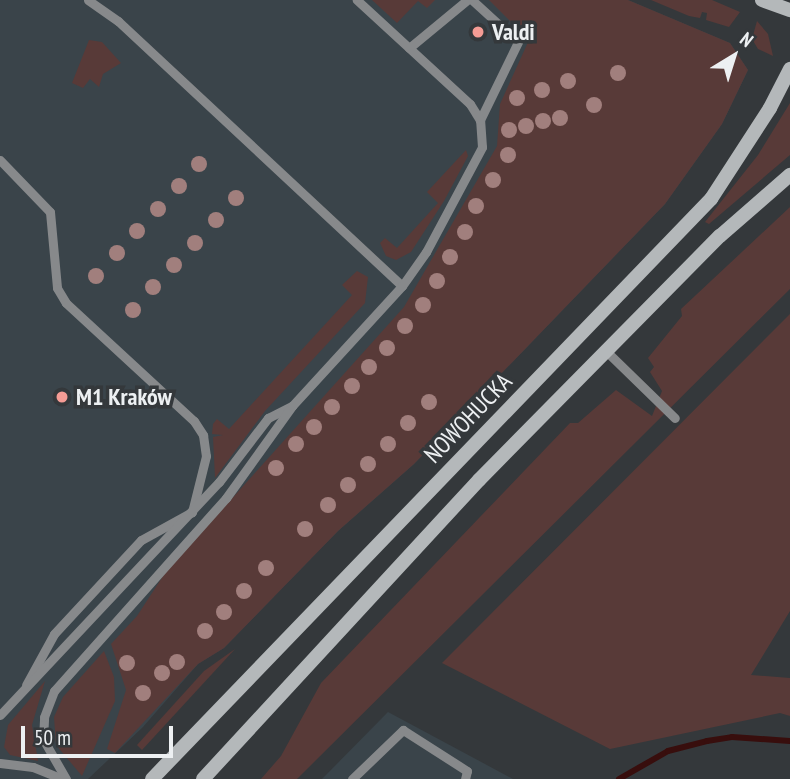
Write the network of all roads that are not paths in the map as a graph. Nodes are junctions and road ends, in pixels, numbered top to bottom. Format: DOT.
graph roads {
  1 [pos="88,0"];
  2 [pos="357,0"];
  3 [pos="469,0"];
  4 [pos="762,0"];
  5 [pos="790,10"];
  6 [pos="409,48"];
  7 [pos="790,69"];
  8 [pos="480,120"];
  9 [pos="0,160"];
  10 [pos="790,175"];
  11 [pos="402,286"];
  12 [pos="606,351"];
  13 [pos="292,406"];
  14 [pos="675,418"];
  15 [pos="192,513"];
  16 [pos="26,685"];
  17 [pos="0,715"];
  18 [pos="0,763"];
  19 [pos="64,779"];
  20 [pos="152,779"];
  21 [pos="203,779"];
  22 [pos="352,779"];
  23 [pos="466,779"];
  1 -- 11 [label="lane"];
  2 -- 6 [label="lane"];
  3 -- 6 [label="lane"];
  3 -- 8 [label="lane"];
  4 -- 5 [label="main road"];
  6 -- 8 [label="lane"];
  7 -- 20 [label="main road, NOWOHUCKA"];
  8 -- 11 [label="lane"];
  9 -- 15 [label="lane"];
  10 -- 12 [label="main road"];
  11 -- 13 [label="lane"];
  12 -- 14 [label="lane"];
  12 -- 21 [label="main road"];
  13 -- 15 [label="lane"];
  13 -- 19 [label="lane"];
  15 -- 16 [label="lane"];
  15 -- 16 [label="lane"];
  16 -- 17 [label="lane"];
  18 -- 19 [label="lane"];
  22 -- 23 [label="lane"];
}
